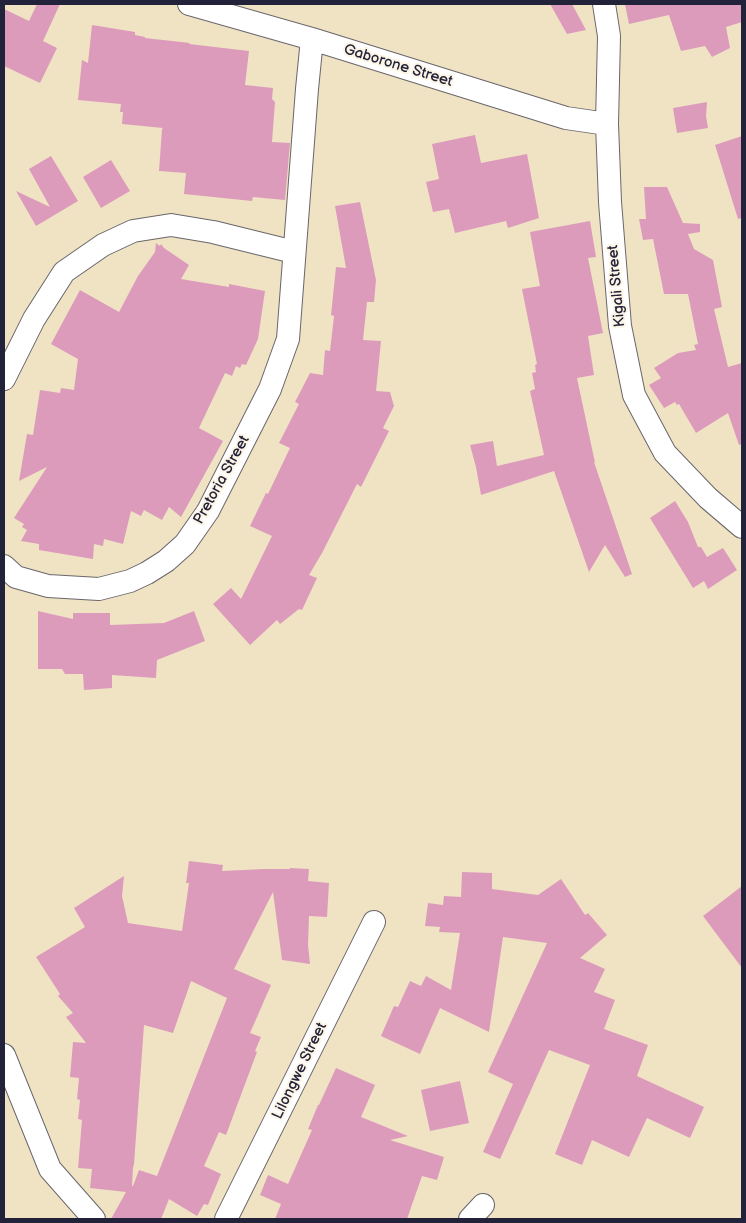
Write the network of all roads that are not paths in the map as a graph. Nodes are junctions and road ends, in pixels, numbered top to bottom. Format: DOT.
graph roads {
  1 [pos="189,4"];
  2 [pos="604,4"];
  3 [pos="312,39"];
  4 [pos="607,124"];
  5 [pos="294,252"];
  6 [pos="4,380"];
  7 [pos="742,527"];
  8 [pos="4,566"];
  9 [pos="374,922"];
  10 [pos="4,1055"];
  11 [pos="94,1219"];
  12 [pos="226,1219"];
  1 -- 3 [label="street, Gaborone Street"];
  2 -- 4 [label="street, Kigali Street"];
  3 -- 4 [label="street, Gaborone Street"];
  3 -- 5 [label="street, Pretoria Street"];
  4 -- 7 [label="street, Kigali Street"];
  5 -- 6 [label="street"];
  5 -- 8 [label="street, Pretoria Street"];
  9 -- 12 [label="street, Lilongwe Street"];
  10 -- 11 [label="street"];
}
